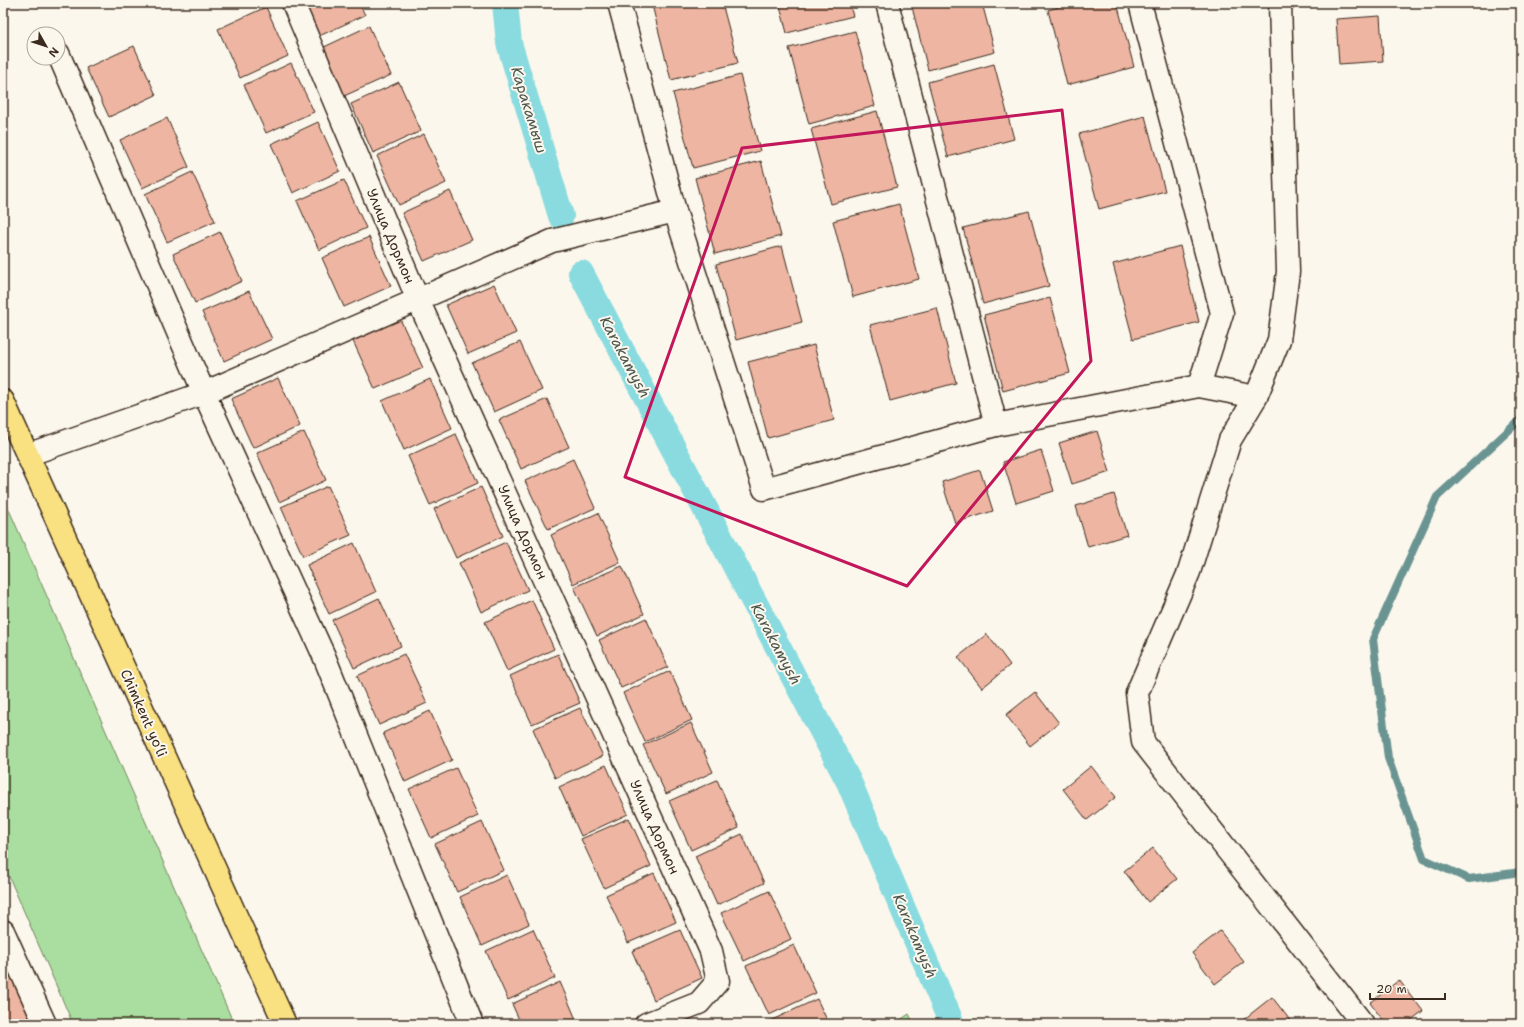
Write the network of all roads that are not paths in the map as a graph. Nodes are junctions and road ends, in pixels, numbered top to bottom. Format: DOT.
graph roads {
  1 [pos="293,3"];
  2 [pos="619,3"];
  3 [pos="887,3"];
  4 [pos="1140,3"];
  5 [pos="1280,3"];
  6 [pos="64,66"];
  7 [pos="675,211"];
  8 [pos="418,300"];
  9 [pos="1198,386"];
  10 [pos="204,394"];
  11 [pos="1256,398"];
  12 [pos="3,401"];
  13 [pos="996,425"];
  14 [pos="27,455"];
  15 [pos="3,931"];
  16 [pos="45,1024"];
  17 [pos="285,1024"];
  18 [pos="472,1024"];
  19 [pos="646,1024"];
  20 [pos="1363,1024"];
  1 -- 8 [label="street, Улица Дормон"];
  2 -- 7 [label="street"];
  3 -- 13 [label="street"];
  4 -- 9 [label="street"];
  5 -- 11 [label="street"];
  6 -- 10 [label="street"];
  7 -- 8 [label="street"];
  7 -- 13 [label="street"];
  8 -- 10 [label="street"];
  8 -- 19 [label="street, Улица Дормон"];
  9 -- 11 [label="street"];
  9 -- 13 [label="street"];
  10 -- 14 [label="street"];
  10 -- 18 [label="street"];
  11 -- 20 [label="street"];
  12 -- 14 [label="highway, Chimkent yo‘li"];
  14 -- 17 [label="highway, Chimkent yo‘li"];
  15 -- 16 [label="street"];
}
